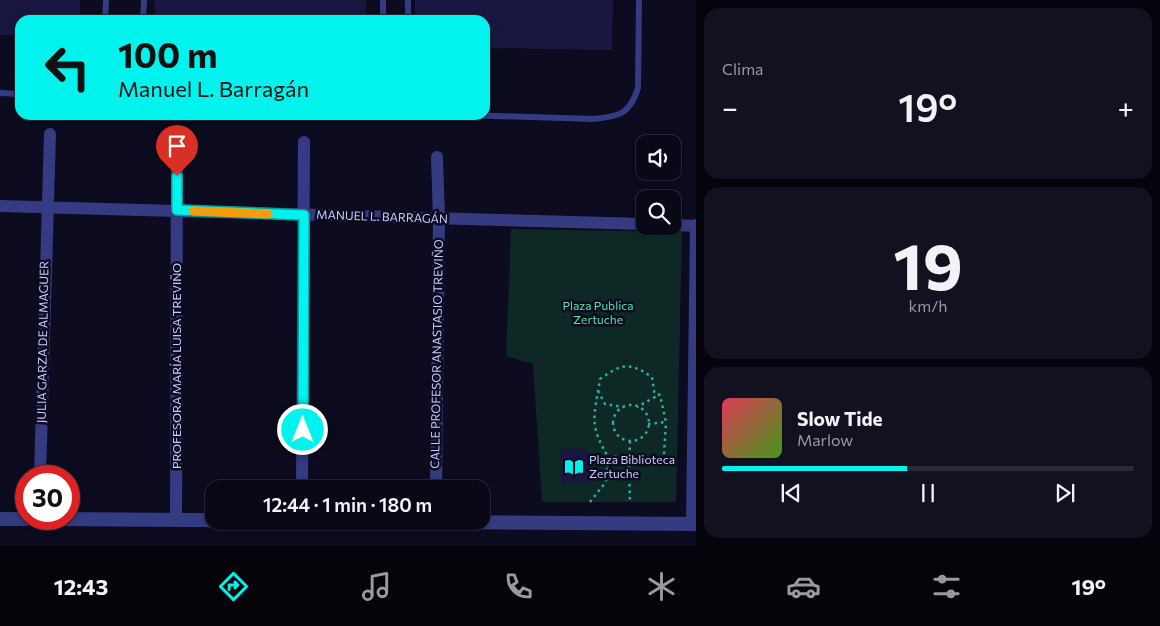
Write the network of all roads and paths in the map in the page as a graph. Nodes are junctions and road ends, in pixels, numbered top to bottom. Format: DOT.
graph roads {
  1 [pos="106,0"];
  2 [pos="144,0"];
  3 [pos="383,0"];
  4 [pos="408,0"];
  5 [pos="639,0"];
  6 [pos="105,15"];
  7 [pos="143,15"];
  8 [pos="382,15"];
  9 [pos="408,15"];
  10 [pos="0,93"];
  11 [pos="15,94"];
  12 [pos="490,116"];
  13 [pos="50,134"];
  14 [pos="177,142"];
  15 [pos="304,142"];
  16 [pos="437,157"];
  17 [pos="0,206"];
  18 [pos="46,208"];
  19 [pos="177,210"];
  20 [pos="304,215"];
  21 [pos="439,219"];
  22 [pos="636,224"];
  23 [pos="681,225"];
  24 [pos="696,226"];
  25 [pos="598,391"];
  26 [pos="655,394"];
  27 [pos="637,407"];
  28 [pos="623,408"];
  29 [pos="666,422"];
  30 [pos="648,424"];
  31 [pos="630,441"];
  32 [pos="664,454"];
  33 [pos="610,460"];
  34 [pos="629,464"];
  35 [pos="40,465"];
  36 [pos="629,469"];
  37 [pos="609,472"];
  38 [pos="302,480"];
  39 [pos="436,480"];
  40 [pos="590,502"];
  41 [pos="630,502"];
  42 [pos="15,518"];
  43 [pos="0,519"];
  44 [pos="80,519"];
  45 [pos="176,521"];
  46 [pos="205,521"];
  47 [pos="490,522"];
  48 [pos="694,524"];
  1 -- 6 [label="lane"];
  2 -- 7 [label="lane"];
  3 -- 8 [label="lane"];
  4 -- 9 [label="lane"];
  5 -- 12 [label="lane"];
  10 -- 11 [label="lane"];
  13 -- 18 [label="street, JULIA GARZA DE ALMAGUER"];
  14 -- 19 [label="street, PROFESORA MARÍA LUISA TREVIÑO"];
  15 -- 20 [label="street"];
  16 -- 21 [label="street, CALLE PROFESOR ANASTASIO TREVIÑO"];
  17 -- 18 [label="street, MANUEL L. BARRAGÁN"];
  18 -- 19 [label="street, MANUEL L. BARRAGÁN"];
  18 -- 35 [label="street, JULIA GARZA DE ALMAGUER"];
  19 -- 20 [label="street, MANUEL L. BARRAGÁN"];
  19 -- 45 [label="street, PROFESORA MARÍA LUISA TREVIÑO"];
  20 -- 21 [label="street, MANUEL L. BARRAGÁN"];
  20 -- 38 [label="street"];
  21 -- 22 [label="street, MANUEL L. BARRAGÁN"];
  21 -- 39 [label="street, CALLE PROFESOR ANASTASIO TREVIÑO"];
  23 -- 24 [label="street"];
  24 -- 48 [label="street"];
  25 -- 26 [label="path"];
  25 -- 28 [label="path"];
  25 -- 33 [label="path"];
  26 -- 27 [label="path"];
  26 -- 29 [label="path"];
  27 -- 28 [label="path"];
  27 -- 30 [label="path"];
  28 -- 31 [label="path"];
  29 -- 30 [label="path"];
  29 -- 32 [label="path"];
  30 -- 31 [label="path"];
  31 -- 34 [label="path"];
  33 -- 34 [label="path"];
  33 -- 37 [label="path"];
  34 -- 36 [label="path"];
  36 -- 37 [label="path"];
  36 -- 41 [label="path"];
  37 -- 40 [label="path"];
  42 -- 43 [label="street"];
  44 -- 45 [label="street"];
  45 -- 46 [label="street"];
  47 -- 48 [label="street"];
}
